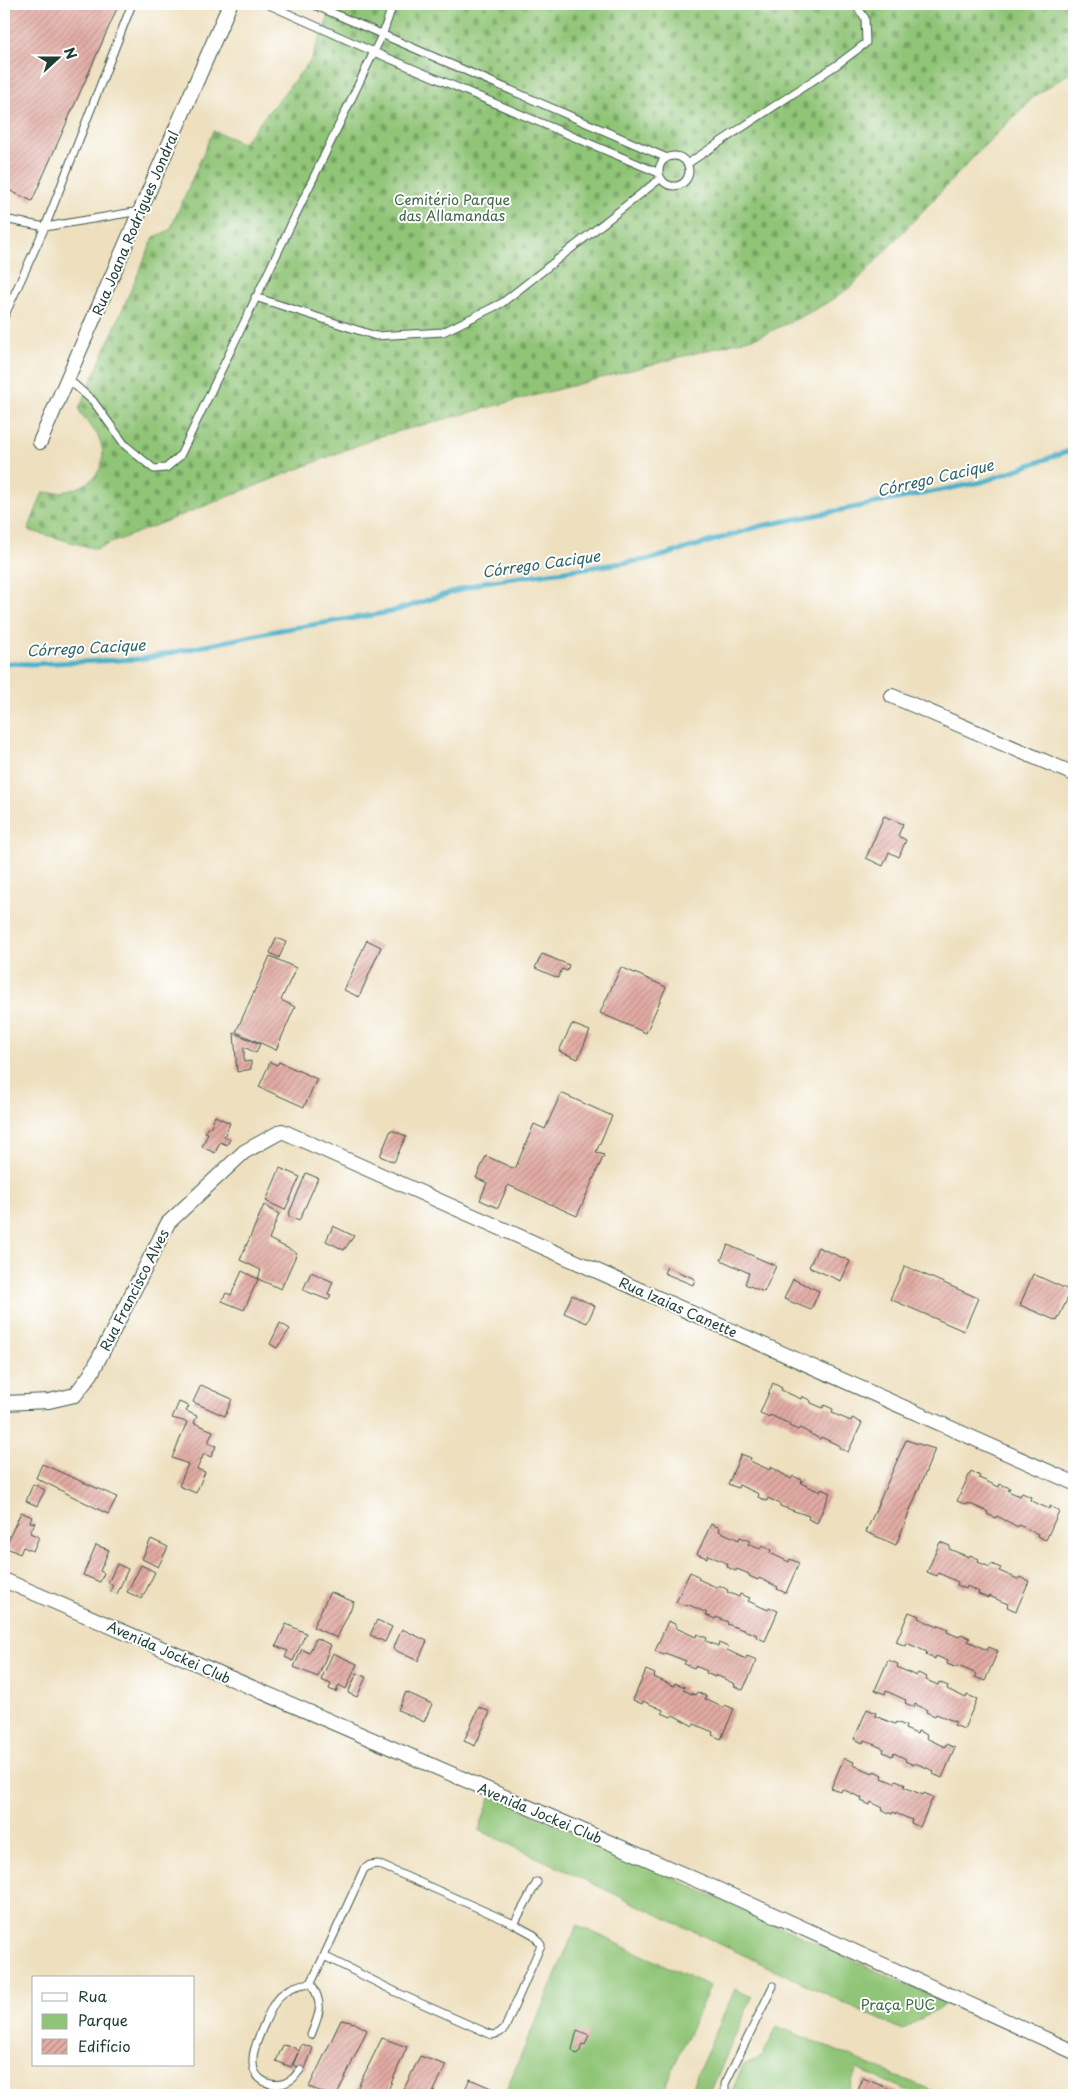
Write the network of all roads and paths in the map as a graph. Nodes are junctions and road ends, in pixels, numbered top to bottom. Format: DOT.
graph roads {
  1 [pos="132,4"];
  2 [pos="230,4"];
  3 [pos="267,4"];
  4 [pos="312,4"];
  5 [pos="393,4"];
  6 [pos="855,4"];
  7 [pos="383,33"];
  8 [pos="374,52"];
  9 [pos="667,158"];
  10 [pos="687,164"];
  11 [pos="660,176"];
  12 [pos="140,211"];
  13 [pos="4,219"];
  14 [pos="45,227"];
  15 [pos="255,297"];
  16 [pos="4,317"];
  17 [pos="68,379"];
  18 [pos="40,442"];
  19 [pos="892,696"];
  20 [pos="1074,774"];
  21 [pos="282,1131"];
  22 [pos="4,1403"];
  23 [pos="1074,1483"];
  24 [pos="4,1580"];
  25 [pos="537,1882"];
  26 [pos="514,1924"];
  27 [pos="324,1956"];
  28 [pos="311,1984"];
  29 [pos="774,1986"];
  30 [pos="311,2035"];
  31 [pos="1074,2052"];
  32 [pos="300,2070"];
  33 [pos="725,2095"];
  1 -- 14 [label="lane"];
  2 -- 12 [label="street, Rua Joana Rodrigues Jondral"];
  3 -- 8 [label="lane"];
  4 -- 7 [label="lane"];
  5 -- 7 [label="lane"];
  6 -- 10 [label="lane"];
  7 -- 8 [label="lane"];
  7 -- 9 [label="lane"];
  8 -- 11 [label="lane"];
  8 -- 15 [label="lane"];
  9 -- 10 [label="lane"];
  9 -- 11 [label="lane"];
  10 -- 11 [label="lane"];
  11 -- 15 [label="lane"];
  12 -- 14 [label="lane"];
  12 -- 17 [label="street, Rua Joana Rodrigues Jondral"];
  13 -- 14 [label="lane"];
  14 -- 16 [label="lane"];
  15 -- 17 [label="lane"];
  17 -- 18 [label="street, Rua Joana Rodrigues Jondral"];
  19 -- 20 [label="street"];
  21 -- 22 [label="street, Rua Francisco Alves"];
  21 -- 23 [label="street, Rua Izaias Canette"];
  24 -- 31 [label="street, Avenida Jockei Club"];
  25 -- 26 [label="lane"];
  26 -- 27 [label="lane"];
  26 -- 27 [label="lane"];
  27 -- 28 [label="lane"];
  28 -- 30 [label="lane"];
  28 -- 32 [label="lane"];
  29 -- 33 [label="lane"];
}
